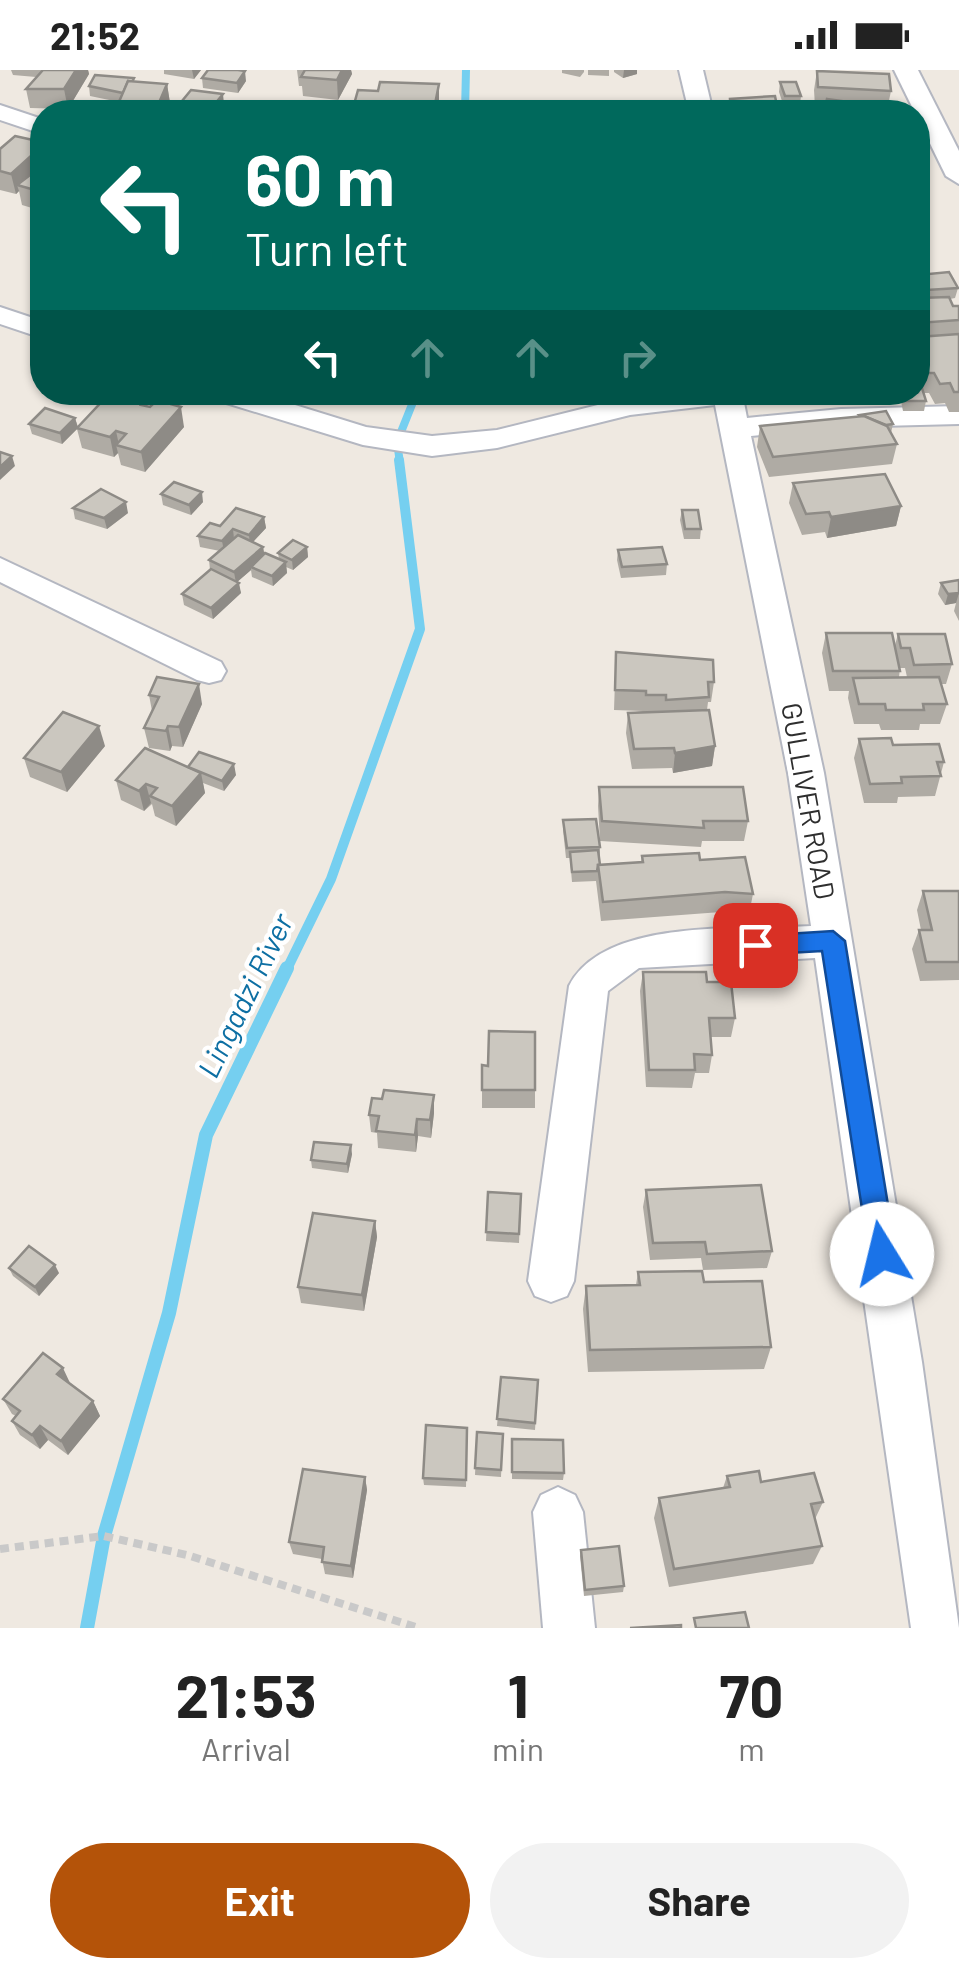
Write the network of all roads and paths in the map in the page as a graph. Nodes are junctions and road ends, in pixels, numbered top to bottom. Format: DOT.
graph roads {
  1 [pos="692,70"];
  2 [pos="906,70"];
  3 [pos="699,100"];
  4 [pos="921,100"];
  5 [pos="0,112"];
  6 [pos="930,118"];
  7 [pos="30,123"];
  8 [pos="959,176"];
  9 [pos="0,315"];
  10 [pos="30,326"];
  11 [pos="263,405"];
  12 [pos="730,405"];
  13 [pos="959,416"];
  14 [pos="0,569"];
  15 [pos="209,671"];
  16 [pos="833,941"];
  17 [pos="551,1281"];
  18 [pos="558,1512"];
  19 [pos="0,1548"];
  20 [pos="419,1628"];
  21 [pos="570,1628"];
  22 [pos="936,1628"];
  1 -- 3 [label="street"];
  2 -- 4 [label="street"];
  5 -- 7 [label="street"];
  6 -- 8 [label="street"];
  9 -- 10 [label="street"];
  11 -- 12 [label="street"];
  12 -- 13 [label="street"];
  12 -- 16 [label="street, GULLIVER ROAD"];
  14 -- 15 [label="street"];
  16 -- 17 [label="street"];
  16 -- 22 [label="street, GULLIVER ROAD"];
  18 -- 21 [label="street"];
  19 -- 20 [label="path"];
}
